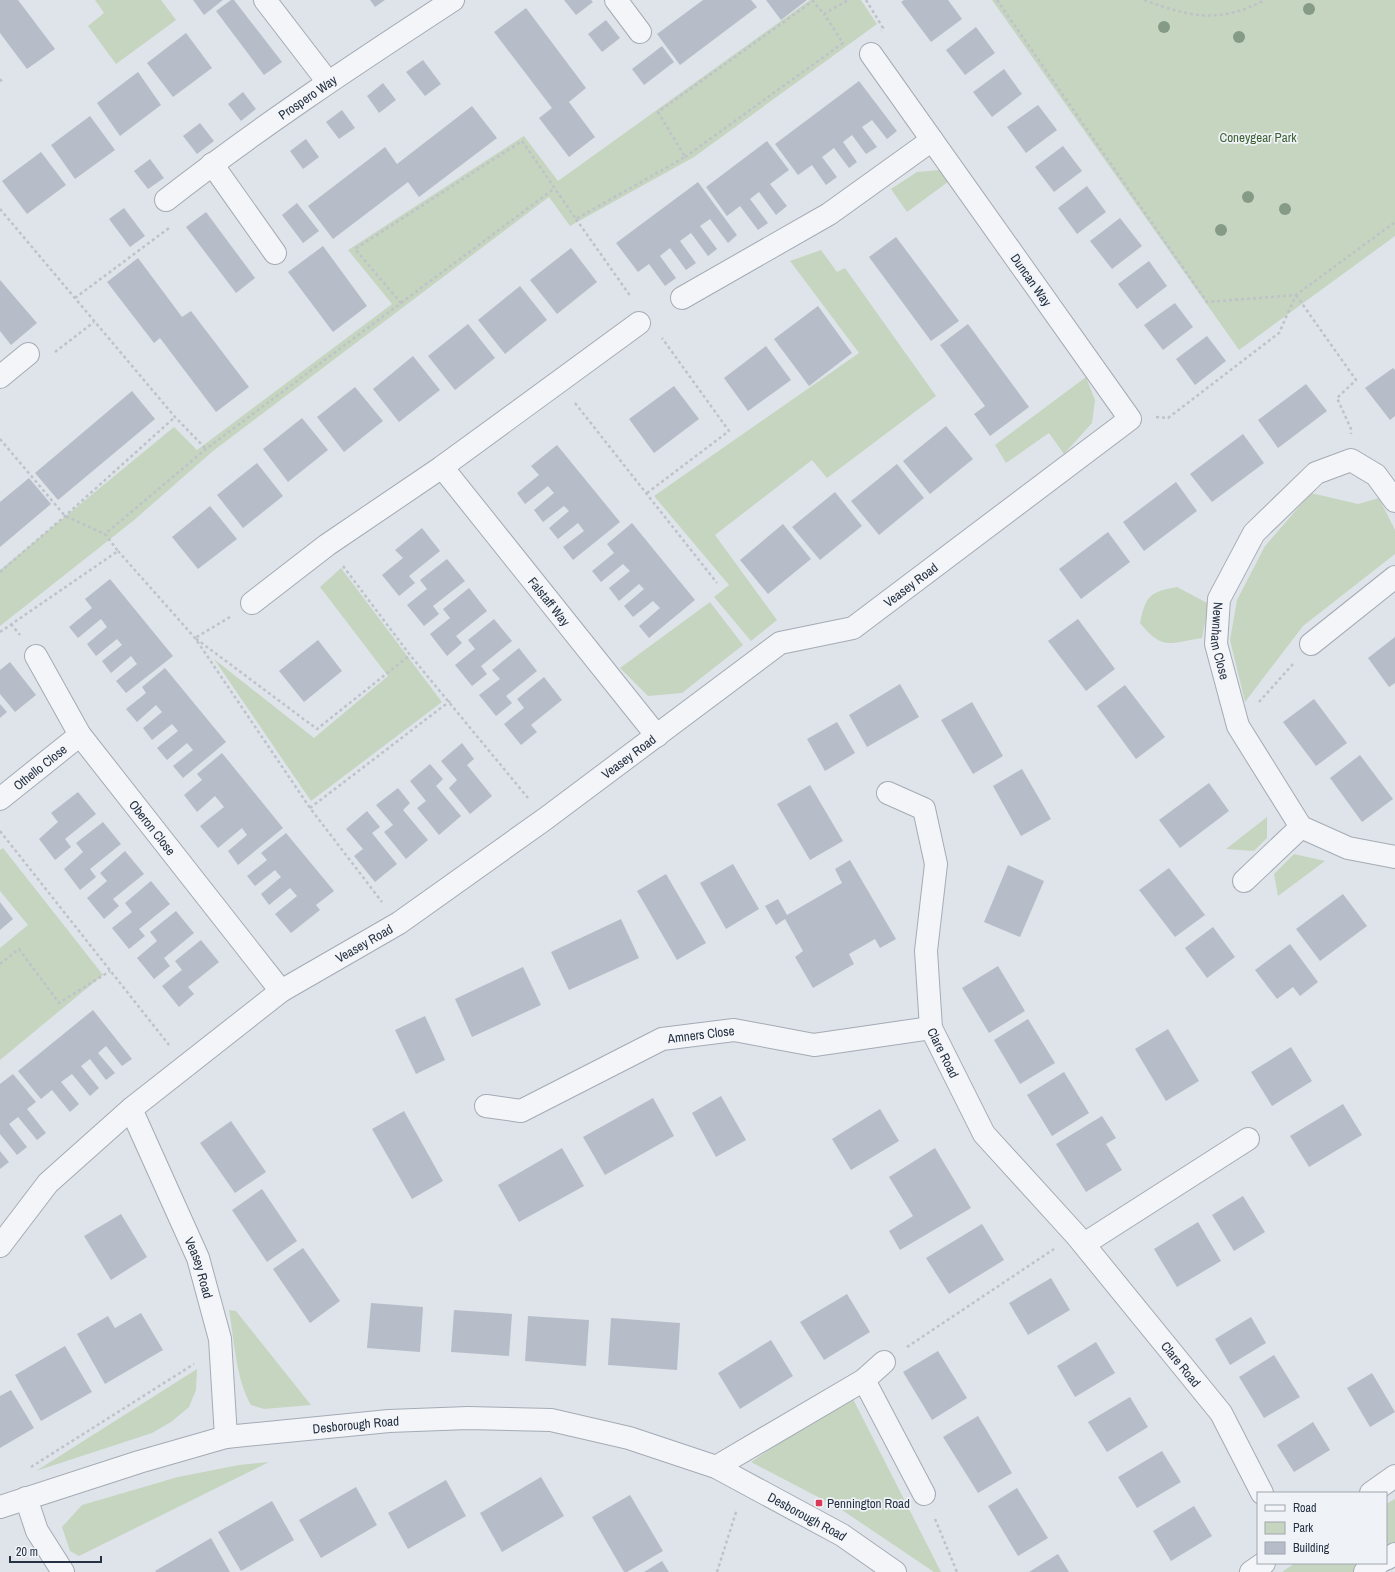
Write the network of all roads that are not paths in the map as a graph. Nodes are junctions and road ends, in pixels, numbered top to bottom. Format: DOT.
graph roads {
  1 [pos="265,0"];
  2 [pos="453,0"];
  3 [pos="616,0"];
  4 [pos="640,32"];
  5 [pos="871,54"];
  6 [pos="328,82"];
  7 [pos="932,140"];
  8 [pos="212,164"];
  9 [pos="166,200"];
  10 [pos="275,253"];
  11 [pos="682,298"];
  12 [pos="639,323"];
  13 [pos="28,354"];
  14 [pos="0,377"];
  15 [pos="1130,419"];
  16 [pos="442,467"];
  17 [pos="1395,501"];
  18 [pos="1395,577"];
  19 [pos="252,603"];
  20 [pos="1312,644"];
  21 [pos="36,656"];
  22 [pos="80,735"];
  23 [pos="657,736"];
  24 [pos="888,793"];
  25 [pos="0,799"];
  26 [pos="1301,827"];
  27 [pos="1395,857"];
  28 [pos="1244,882"];
  29 [pos="281,991"];
  30 [pos="931,1028"];
  31 [pos="486,1106"];
  32 [pos="131,1109"];
  33 [pos="1248,1139"];
  34 [pos="1080,1240"];
  35 [pos="0,1246"];
  36 [pos="884,1362"];
  37 [pos="864,1380"];
  38 [pos="226,1437"];
  39 [pos="716,1467"];
  40 [pos="1395,1476"];
  41 [pos="1261,1492"];
  42 [pos="1372,1492"];
  43 [pos="924,1494"];
  44 [pos="26,1498"];
  45 [pos="0,1507"];
  46 [pos="1263,1564"];
  47 [pos="1377,1564"];
  48 [pos="63,1572"];
  49 [pos="895,1572"];
  50 [pos="1251,1572"];
  51 [pos="1365,1572"];
  1 -- 6 [label="street"];
  2 -- 6 [label="street, Prospero Way"];
  3 -- 4 [label="street"];
  5 -- 7 [label="street, Duncan Way"];
  6 -- 8 [label="street, Prospero Way"];
  7 -- 11 [label="street"];
  7 -- 15 [label="street, Duncan Way"];
  8 -- 9 [label="street, Prospero Way"];
  8 -- 10 [label="street"];
  12 -- 16 [label="street"];
  13 -- 14 [label="street"];
  15 -- 23 [label="street, Veasey Road"];
  16 -- 19 [label="street"];
  16 -- 23 [label="street, Falstaff Way"];
  17 -- 26 [label="street, Newnham Close"];
  18 -- 20 [label="street"];
  21 -- 22 [label="street, Oberon Close"];
  22 -- 25 [label="street, Othello Close"];
  22 -- 29 [label="street, Oberon Close"];
  23 -- 29 [label="street, Veasey Road"];
  24 -- 30 [label="street, Clare Road"];
  26 -- 27 [label="street"];
  26 -- 28 [label="street"];
  29 -- 32 [label="street, Veasey Road"];
  30 -- 31 [label="street, Amners Close"];
  30 -- 34 [label="street, Clare Road"];
  32 -- 35 [label="street, Veasey Road"];
  32 -- 38 [label="street, Veasey Road"];
  33 -- 34 [label="street"];
  34 -- 41 [label="street, Clare Road"];
  36 -- 37 [label="street"];
  37 -- 39 [label="street"];
  37 -- 43 [label="street"];
  38 -- 39 [label="street, Desborough Road"];
  38 -- 44 [label="street, Desborough Road"];
  39 -- 49 [label="street, Desborough Road"];
  40 -- 42 [label="street"];
  44 -- 45 [label="street, Desborough Road"];
  44 -- 48 [label="street"];
  46 -- 50 [label="street"];
  47 -- 51 [label="street"];
}
